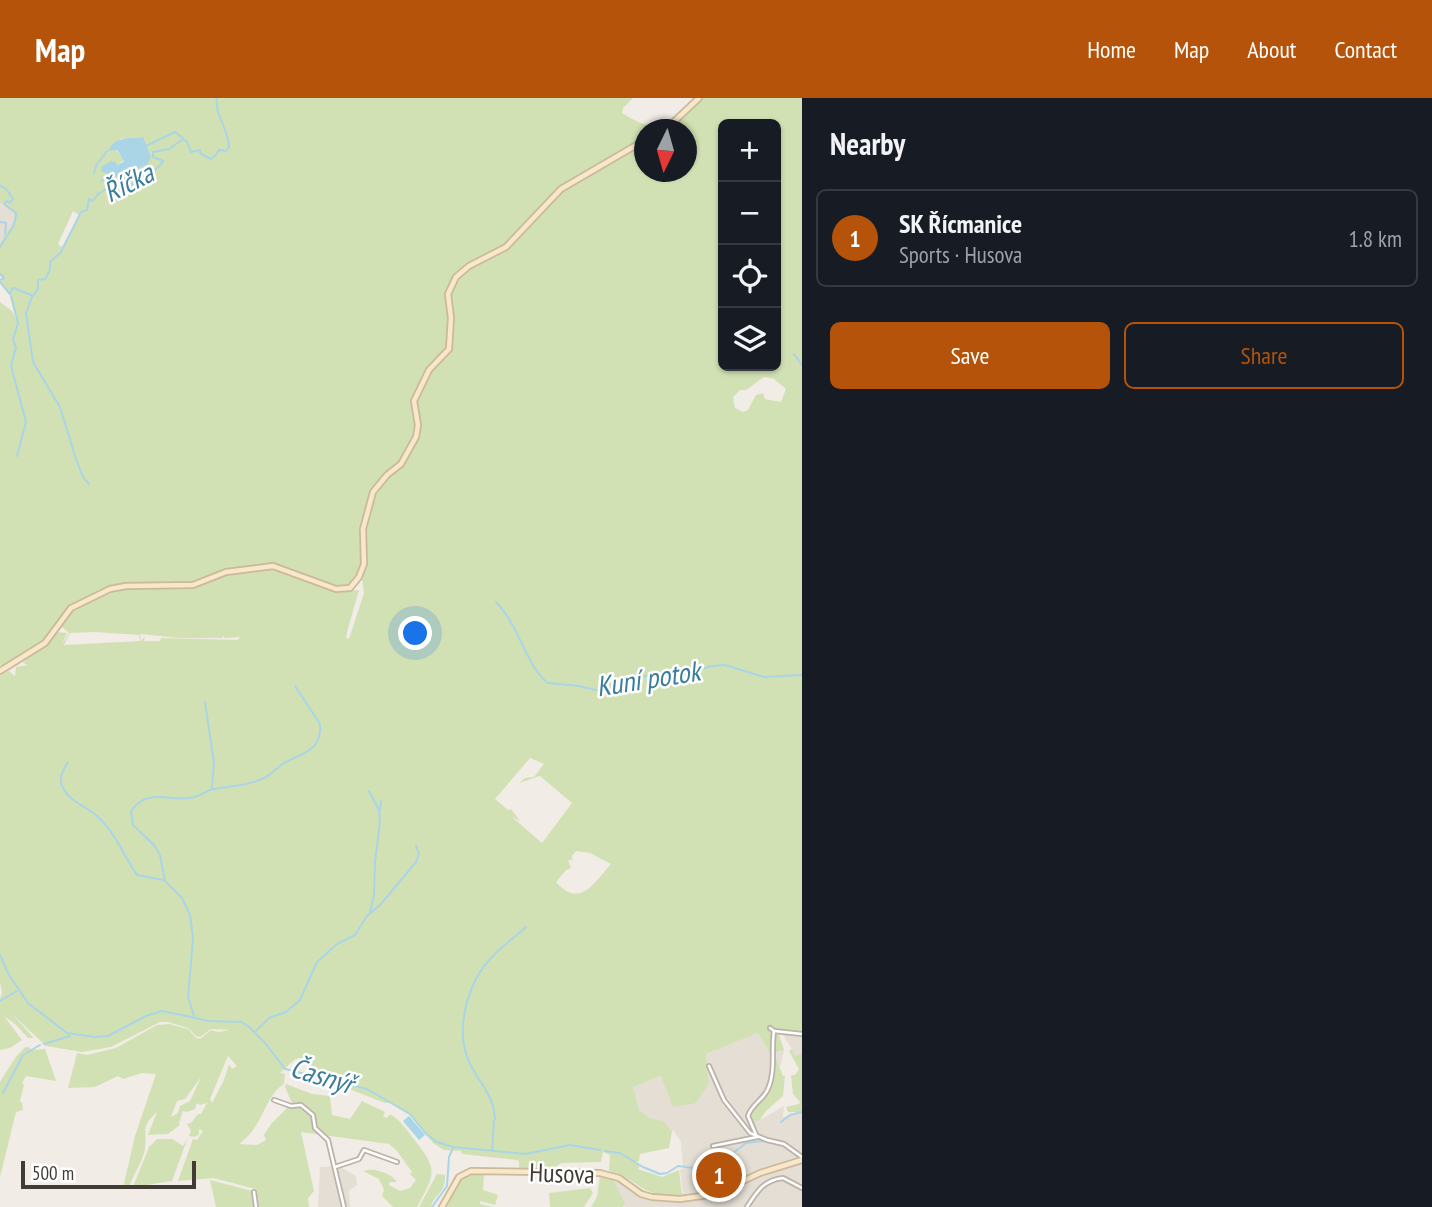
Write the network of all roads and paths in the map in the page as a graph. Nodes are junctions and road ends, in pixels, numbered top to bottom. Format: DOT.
graph roads {
  1 [pos="699,98"];
  2 [pos="677,119"];
  3 [pos="634,146"];
  4 [pos="0,671"];
  5 [pos="802,1034"];
  6 [pos="709,1066"];
  7 [pos="274,1100"];
  8 [pos="757,1137"];
  9 [pos="713,1146"];
  10 [pos="802,1158"];
  11 [pos="397,1162"];
  12 [pos="335,1167"];
  13 [pos="802,1188"];
  14 [pos="254,1192"];
  15 [pos="256,1207"];
  16 [pos="344,1207"];
  17 [pos="442,1207"];
  18 [pos="747,1207"];
  1 -- 2 [label="main road"];
  3 -- 4 [label="main road"];
  5 -- 8 [label="street"];
  6 -- 8 [label="street"];
  7 -- 12 [label="street"];
  8 -- 9 [label="street"];
  8 -- 10 [label="street"];
  10 -- 17 [label="main road, Husova"];
  11 -- 12 [label="street"];
  12 -- 16 [label="street"];
  13 -- 18 [label="street"];
  14 -- 15 [label="street"];
}
